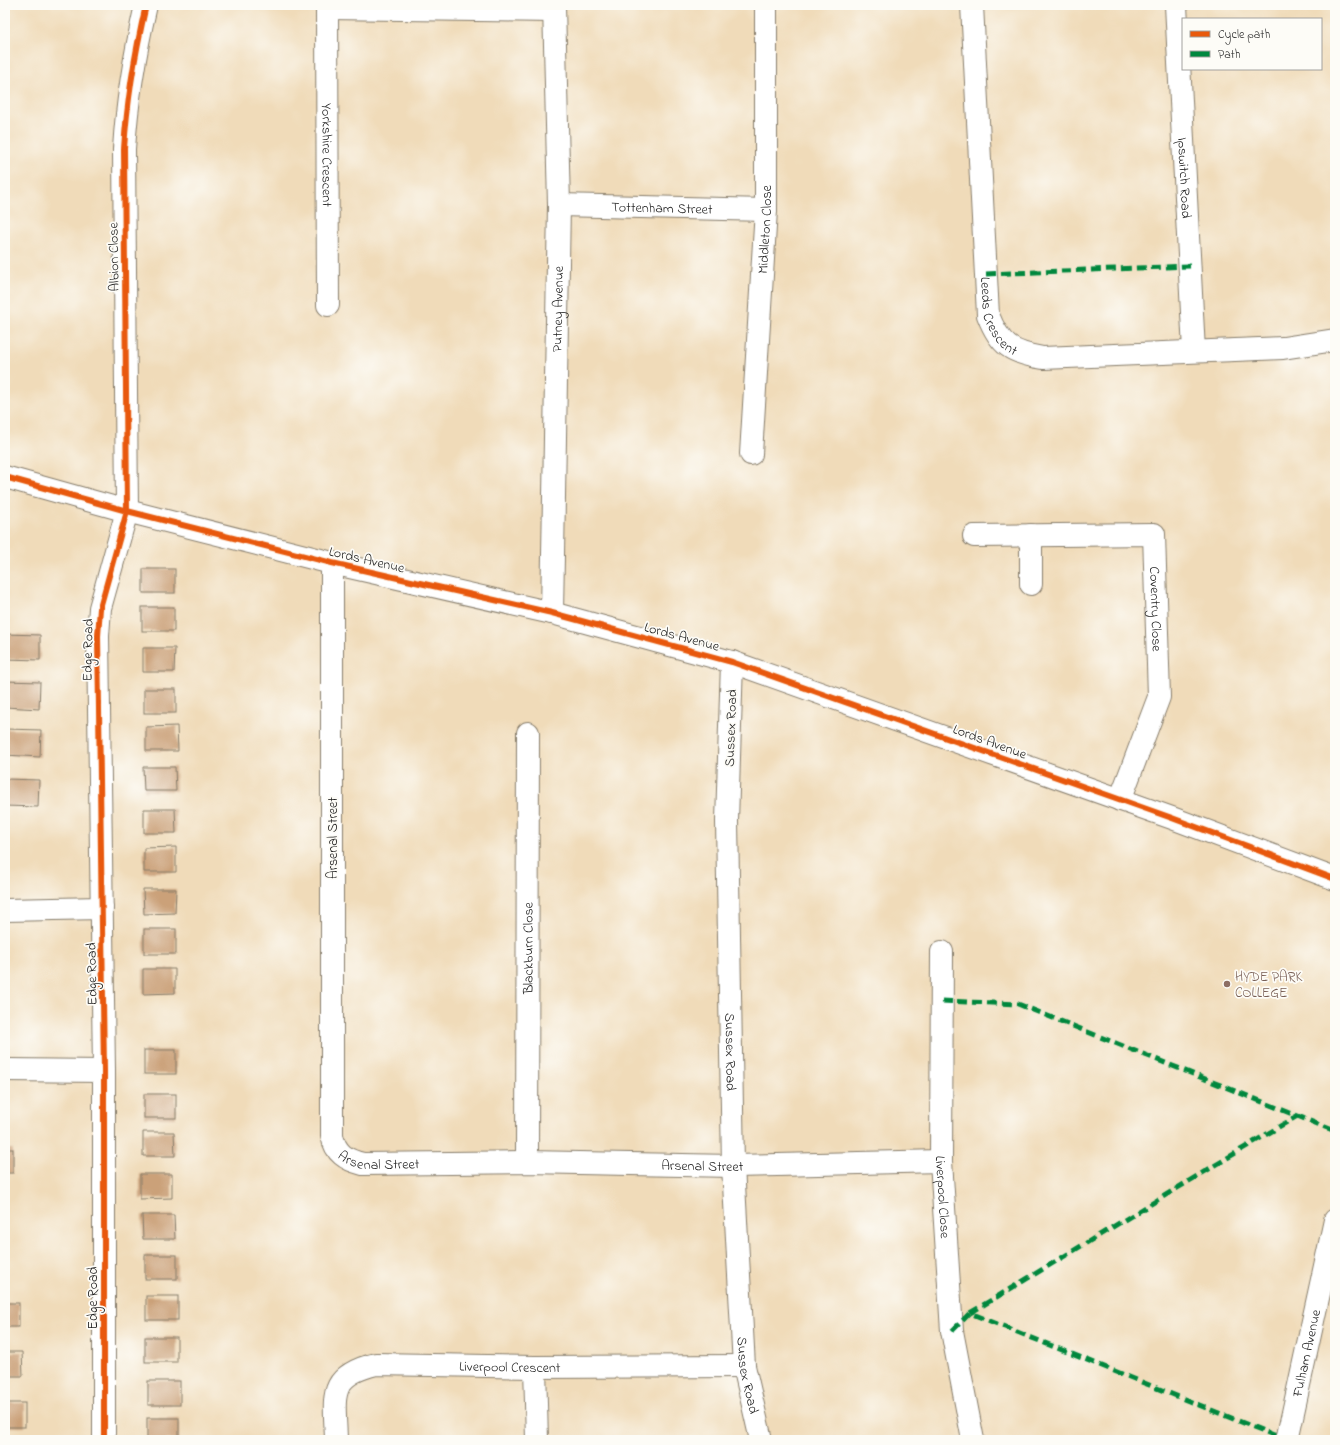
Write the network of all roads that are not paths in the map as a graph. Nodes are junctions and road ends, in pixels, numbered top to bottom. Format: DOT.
graph roads {
  1 [pos="146,5"];
  2 [pos="766,5"];
  3 [pos="972,5"];
  4 [pos="1176,5"];
  5 [pos="327,6"];
  6 [pos="554,8"];
  7 [pos="559,205"];
  8 [pos="766,210"];
  9 [pos="328,305"];
  10 [pos="1335,340"];
  11 [pos="1194,351"];
  12 [pos="752,454"];
  13 [pos="5,477"];
  14 [pos="127,511"];
  15 [pos="1031,535"];
  16 [pos="974,536"];
  17 [pos="332,563"];
  18 [pos="1030,584"];
  19 [pos="552,613"];
  20 [pos="732,662"];
  21 [pos="528,734"];
  22 [pos="1120,800"];
  23 [pos="1335,879"];
  24 [pos="102,908"];
  25 [pos="5,910"];
  26 [pos="942,952"];
  27 [pos="5,1070"];
  28 [pos="104,1071"];
  29 [pos="941,1161"];
  30 [pos="527,1162"];
  31 [pos="733,1166"];
  32 [pos="1335,1220"];
  33 [pos="744,1366"];
  34 [pos="535,1367"];
  35 [pos="104,1440"];
  36 [pos="336,1440"];
  37 [pos="537,1440"];
  38 [pos="761,1440"];
  39 [pos="973,1440"];
  40 [pos="1287,1440"];
  1 -- 14 [label="street, Albion Close"];
  2 -- 8 [label="street, Middleton Close"];
  3 -- 11 [label="street, Leeds Crescent"];
  4 -- 11 [label="street, Ipswitch Road"];
  5 -- 6 [label="street"];
  5 -- 9 [label="street, Yorkshire Crescent"];
  6 -- 7 [label="street, Putney Avenue"];
  7 -- 8 [label="street, Tottenham Street"];
  7 -- 19 [label="street, Putney Avenue"];
  8 -- 12 [label="street, Middleton Close"];
  10 -- 11 [label="street, Leeds Crescent"];
  13 -- 14 [label="street, Lords Avenue"];
  14 -- 17 [label="street, Lords Avenue"];
  14 -- 24 [label="street, Edge Road"];
  15 -- 16 [label="street, Coventry Close"];
  15 -- 18 [label="street"];
  15 -- 22 [label="street, Coventry Close"];
  17 -- 19 [label="street, Lords Avenue"];
  17 -- 30 [label="street, Arsenal Street"];
  19 -- 20 [label="street, Lords Avenue"];
  20 -- 22 [label="street, Lords Avenue"];
  20 -- 31 [label="street, Sussex Road"];
  21 -- 30 [label="street, Blackburn Close"];
  22 -- 23 [label="street, Lords Avenue"];
  24 -- 25 [label="street"];
  24 -- 28 [label="street, Edge Road"];
  26 -- 29 [label="street, Liverpool Close"];
  27 -- 28 [label="street"];
  28 -- 35 [label="street, Edge Road"];
  29 -- 31 [label="street, Arsenal Street"];
  29 -- 39 [label="street, Liverpool Close"];
  30 -- 31 [label="street, Arsenal Street"];
  31 -- 33 [label="street, Sussex Road"];
  32 -- 40 [label="street, Fulham Avenue"];
  33 -- 34 [label="street, Liverpool Crescent"];
  33 -- 38 [label="street, Sussex Road"];
  34 -- 36 [label="street, Liverpool Crescent"];
  34 -- 37 [label="street"];
}
